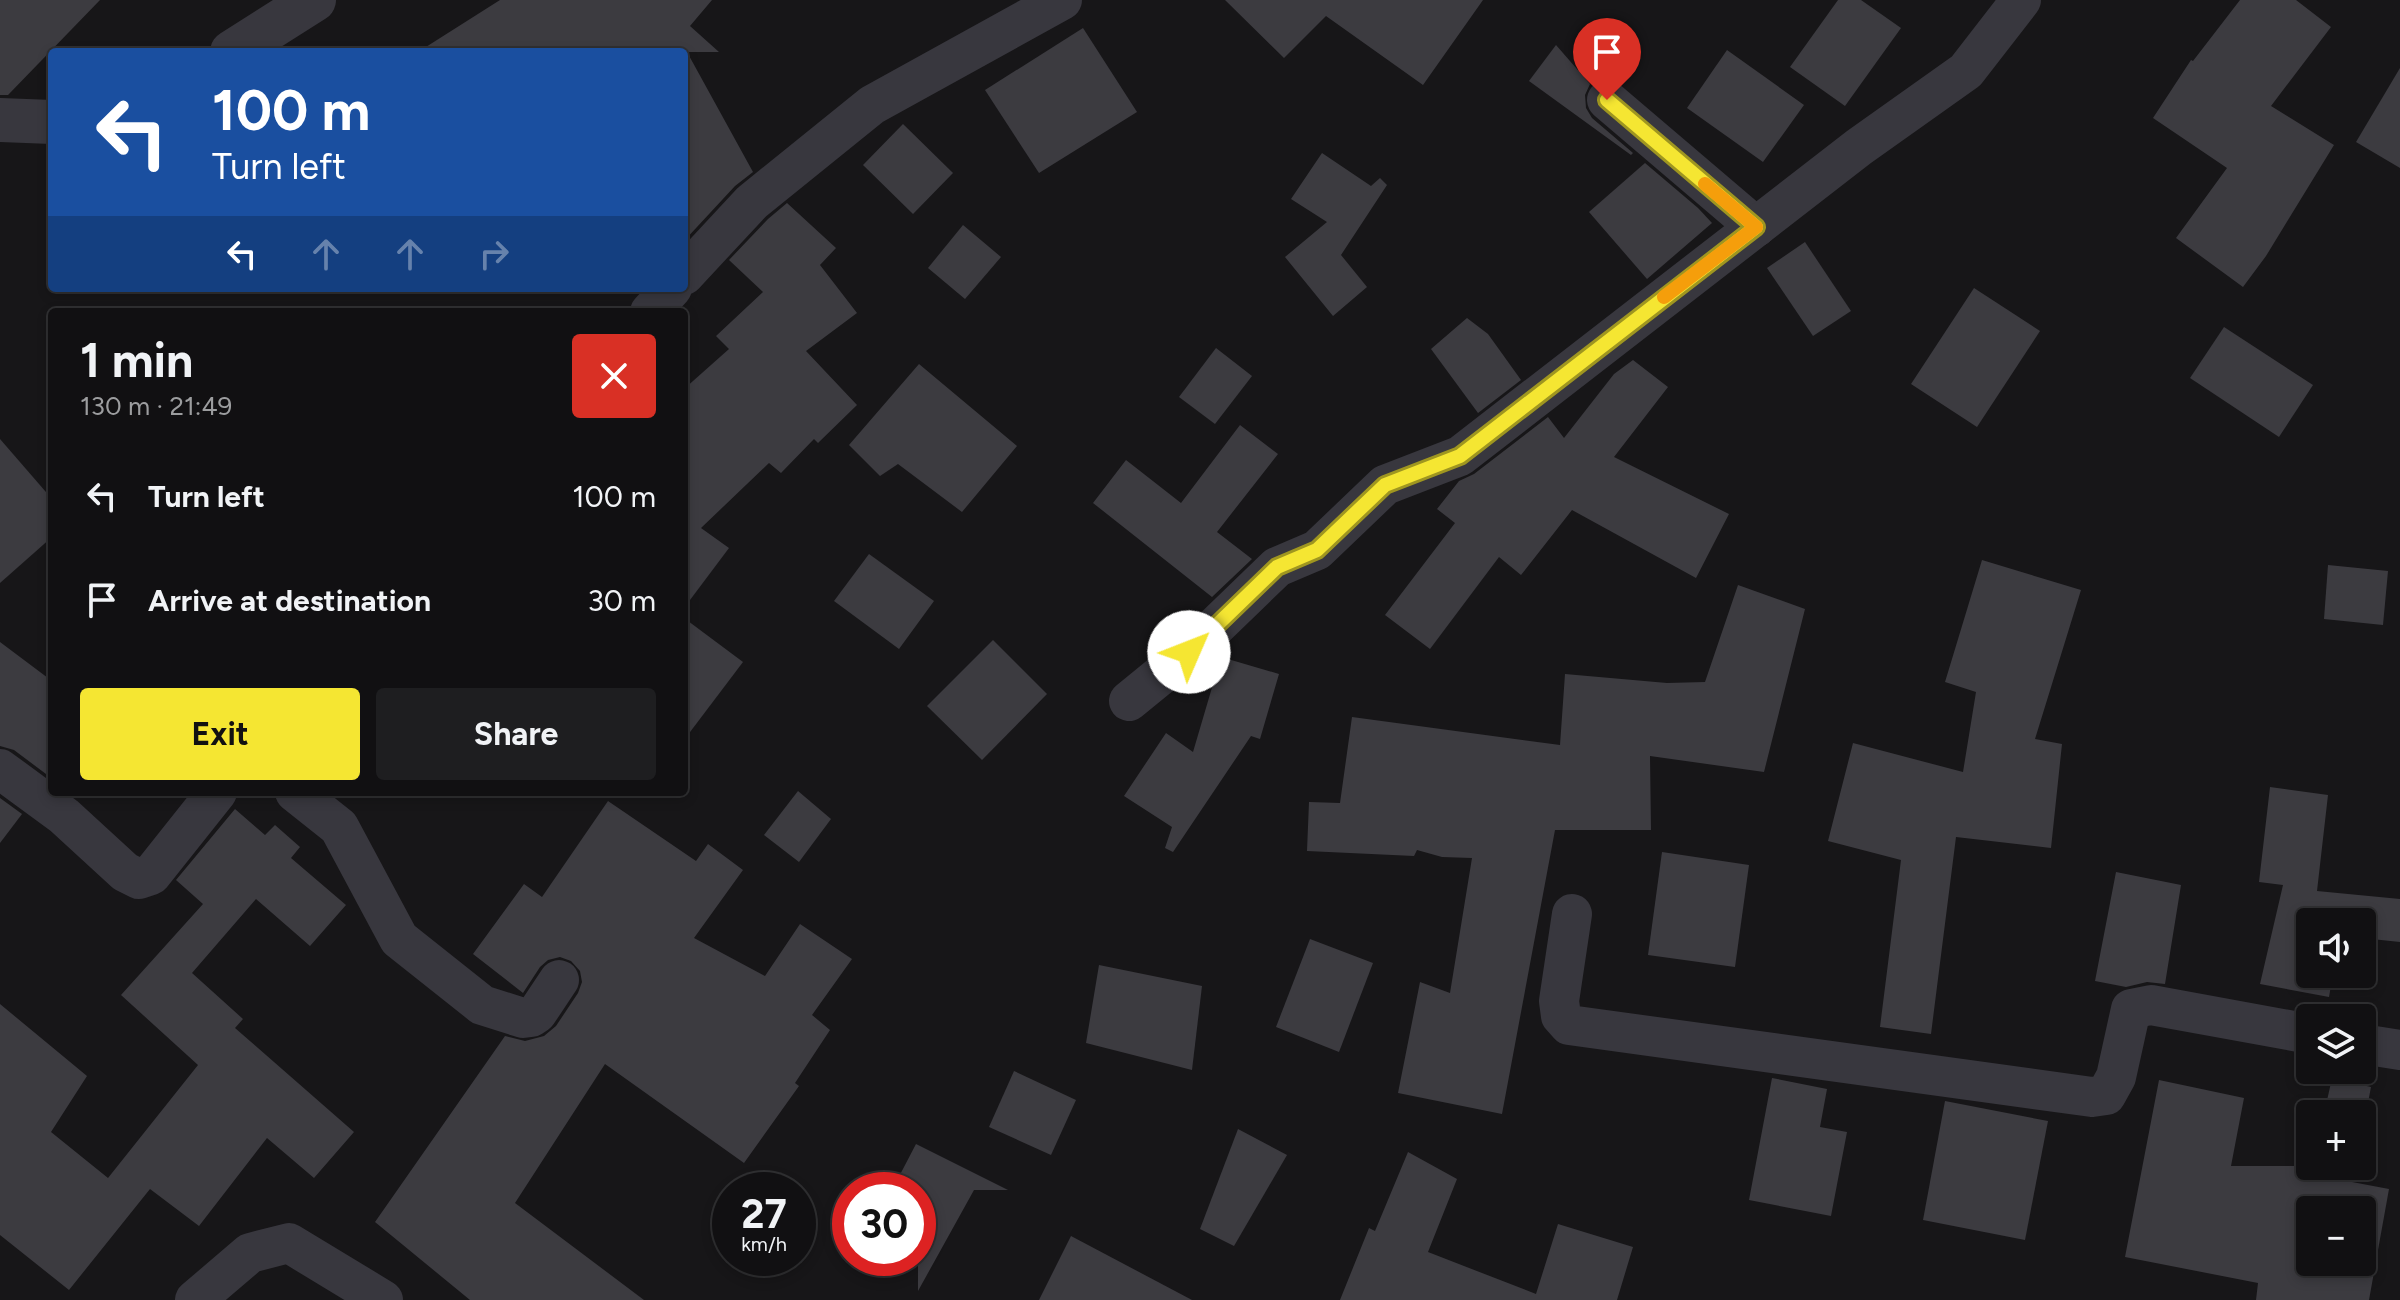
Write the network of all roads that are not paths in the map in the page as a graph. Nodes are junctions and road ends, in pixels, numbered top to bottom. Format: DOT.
graph roads {
  1 [pos="314,0"];
  2 [pos="1062,0"];
  3 [pos="2021,0"];
  4 [pos="238,48"];
  5 [pos="1607,100"];
  6 [pos="0,120"];
  7 [pos="48,122"];
  8 [pos="1756,227"];
  9 [pos="688,271"];
  10 [pos="668,292"];
  11 [pos="654,308"];
  12 [pos="1129,701"];
  13 [pos="0,769"];
  14 [pos="214,796"];
  15 [pos="300,796"];
  16 [pos="1572,914"];
  17 [pos="559,980"];
  18 [pos="2296,1031"];
  19 [pos="2376,1046"];
  20 [pos="2400,1050"];
  21 [pos="195,1300"];
  22 [pos="383,1300"];
  1 -- 4 [label="street"];
  2 -- 9 [label="street"];
  3 -- 8 [label="street"];
  5 -- 8 [label="street"];
  6 -- 7 [label="street"];
  8 -- 12 [label="street"];
  10 -- 11 [label="street"];
  13 -- 14 [label="street"];
  15 -- 17 [label="street"];
  16 -- 18 [label="street"];
  19 -- 20 [label="street"];
  21 -- 22 [label="street"];
}
